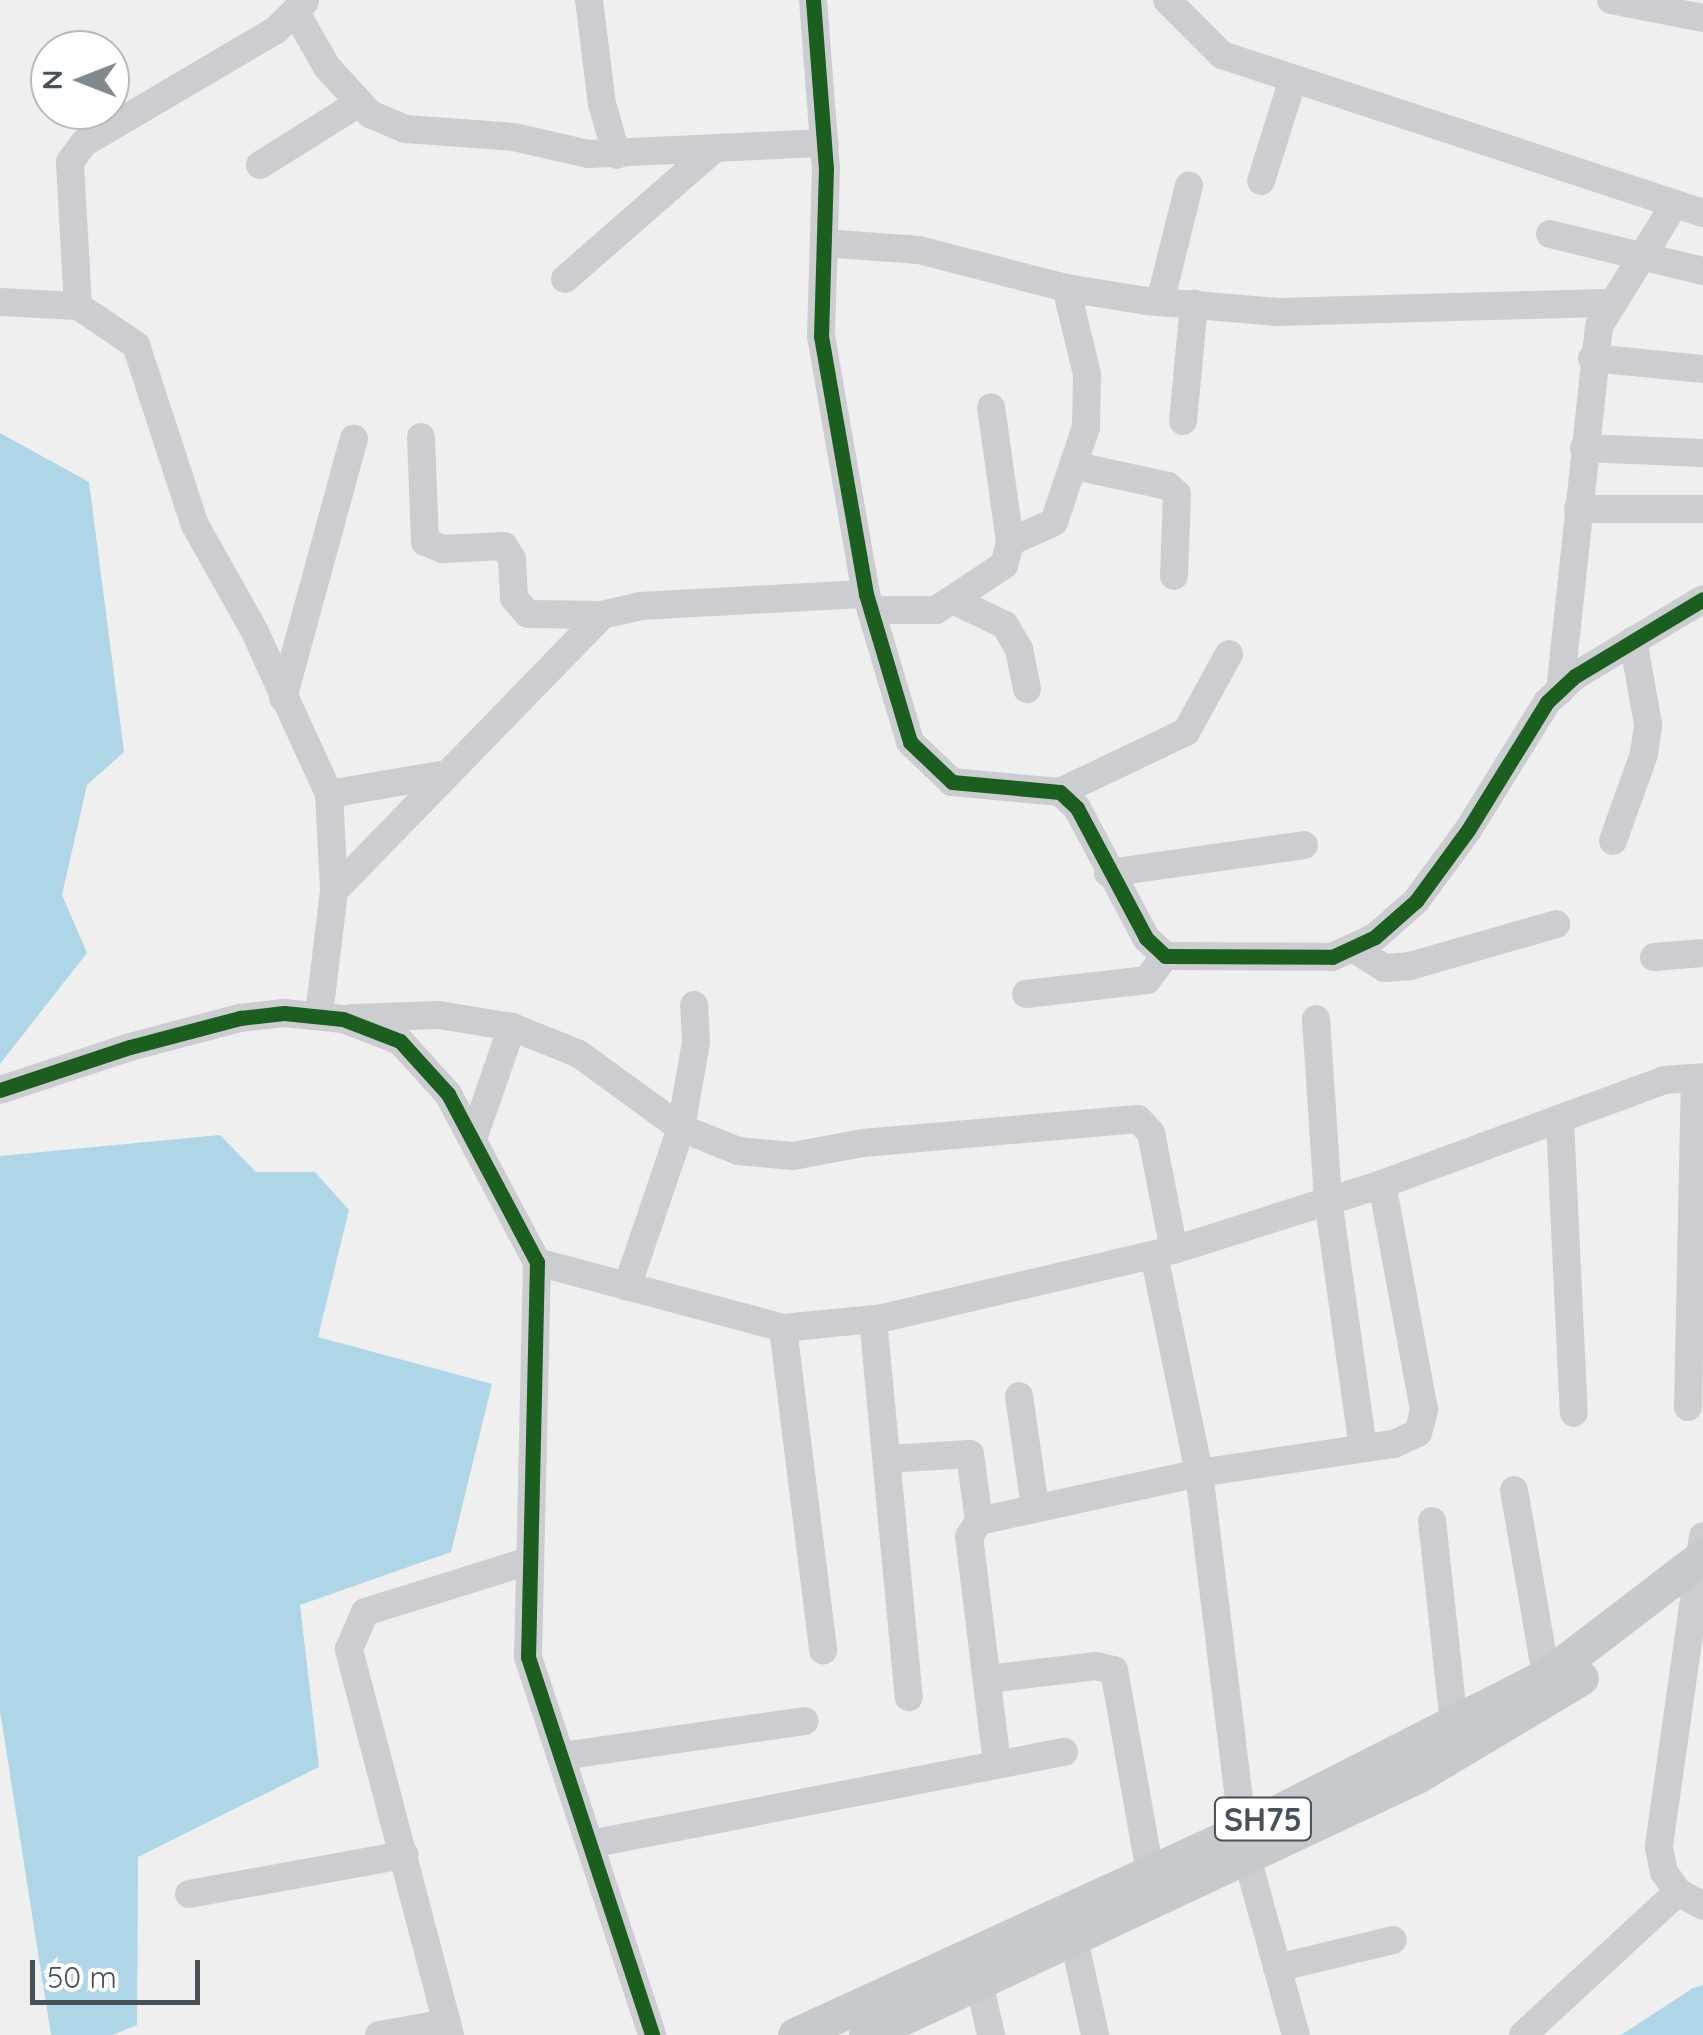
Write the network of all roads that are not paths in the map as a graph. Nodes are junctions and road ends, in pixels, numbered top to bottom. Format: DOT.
graph roads {
  1 [pos="590,0"];
  2 [pos="814,0"];
  3 [pos="1167,0"];
  4 [pos="1611,0"];
  5 [pos="300,5"];
  6 [pos="1703,18"];
  7 [pos="1292,79"];
  8 [pos="359,102"];
  9 [pos="825,143"];
  10 [pos="713,150"];
  11 [pos="616,155"];
  12 [pos="260,165"];
  13 [pos="1261,181"];
  14 [pos="1189,186"];
  15 [pos="1674,205"];
  16 [pos="1703,214"];
  17 [pos="1550,234"];
  18 [pos="824,242"];
  19 [pos="1642,254"];
  20 [pos="1703,271"];
  21 [pos="565,279"];
  22 [pos="1066,288"];
  23 [pos="0,302"];
  24 [pos="1160,302"];
  25 [pos="1194,304"];
  26 [pos="1610,304"];
  27 [pos="78,306"];
  28 [pos="1592,358"];
  29 [pos="1703,369"];
  30 [pos="991,407"];
  31 [pos="1183,421"];
  32 [pos="422,437"];
  33 [pos="354,439"];
  34 [pos="1584,448"];
  35 [pos="1703,453"];
  36 [pos="1076,466"];
  37 [pos="1578,508"];
  38 [pos="1703,508"];
  39 [pos="1010,542"];
  40 [pos="1174,576"];
  41 [pos="1703,599"];
  42 [pos="956,601"];
  43 [pos="869,602"];
  44 [pos="602,615"];
  45 [pos="1634,640"];
  46 [pos="1229,654"];
  47 [pos="1027,689"];
  48 [pos="1560,691"];
  49 [pos="283,698"];
  50 [pos="446,774"];
  51 [pos="1060,792"];
  52 [pos="330,794"];
  53 [pos="1613,840"];
  54 [pos="1304,845"];
  55 [pos="1108,872"];
  56 [pos="334,890"];
  57 [pos="1556,924"];
  58 [pos="1354,949"];
  59 [pos="1703,953"];
  60 [pos="1164,956"];
  61 [pos="1654,957"];
  62 [pos="1026,994"];
  63 [pos="694,1005"];
  64 [pos="331,1017"];
  65 [pos="1316,1018"];
  66 [pos="512,1027"];
  67 [pos="1699,1078"];
  68 [pos="4,1095"];
  69 [pos="1560,1120"];
  70 [pos="681,1128"];
  71 [pos="473,1139"];
  72 [pos="1382,1184"];
  73 [pos="1328,1200"];
  74 [pos="1164,1252"];
  75 [pos="537,1262"];
  76 [pos="627,1287"];
  77 [pos="873,1319"];
  78 [pos="783,1328"];
  79 [pos="1020,1396"];
  80 [pos="1688,1407"];
  81 [pos="1574,1413"];
  82 [pos="1363,1448"];
  83 [pos="886,1459"];
  84 [pos="1198,1473"];
  85 [pos="1514,1490"];
  86 [pos="1035,1507"];
  87 [pos="978,1520"];
  88 [pos="1432,1520"];
  89 [pos="526,1562"];
  90 [pos="1699,1565"];
  91 [pos="1693,1648"];
  92 [pos="823,1651"];
  93 [pos="1546,1676"];
  94 [pos="986,1678"];
  95 [pos="909,1697"];
  96 [pos="804,1721"];
  97 [pos="1454,1722"];
  98 [pos="1064,1752"];
  99 [pos="562,1756"];
  100 [pos="997,1764"];
  101 [pos="1244,1842"];
  102 [pos="590,1844"];
  103 [pos="404,1855"];
  104 [pos="1150,1872"];
  105 [pos="189,1894"];
  106 [pos="1691,1900"];
  107 [pos="1073,1934"];
  108 [pos="1392,1940"];
  109 [pos="1277,1968"];
  110 [pos="978,1982"];
  111 [pos="449,2029"];
  112 [pos="379,2035"];
  113 [pos="652,2035"];
  114 [pos="795,2035"];
  115 [pos="866,2035"];
  116 [pos="991,2035"];
  117 [pos="1095,2035"];
  118 [pos="1296,2035"];
  119 [pos="1523,2035"];
  1 -- 11 [label="street"];
  2 -- 9 [label="street"];
  3 -- 7 [label="street"];
  4 -- 6 [label="street"];
  5 -- 8 [label="street"];
  5 -- 27 [label="street"];
  7 -- 13 [label="street"];
  7 -- 15 [label="street"];
  8 -- 11 [label="street"];
  8 -- 12 [label="street"];
  9 -- 10 [label="street"];
  9 -- 18 [label="street"];
  10 -- 11 [label="street"];
  10 -- 21 [label="street"];
  14 -- 24 [label="street"];
  15 -- 16 [label="street"];
  15 -- 19 [label="street"];
  17 -- 19 [label="street"];
  18 -- 22 [label="street"];
  18 -- 43 [label="street"];
  19 -- 20 [label="street"];
  19 -- 26 [label="street"];
  22 -- 24 [label="street"];
  22 -- 36 [label="street"];
  23 -- 27 [label="street"];
  24 -- 25 [label="street"];
  25 -- 26 [label="street"];
  25 -- 31 [label="street"];
  26 -- 28 [label="street"];
  27 -- 49 [label="street"];
  28 -- 29 [label="street"];
  28 -- 34 [label="street"];
  30 -- 39 [label="street"];
  32 -- 44 [label="street"];
  33 -- 49 [label="street"];
  34 -- 35 [label="street"];
  34 -- 37 [label="street"];
  36 -- 39 [label="street"];
  36 -- 40 [label="street"];
  37 -- 38 [label="street"];
  37 -- 48 [label="street"];
  39 -- 42 [label="street"];
  41 -- 45 [label="street"];
  42 -- 43 [label="street"];
  42 -- 47 [label="street"];
  43 -- 44 [label="street"];
  43 -- 51 [label="street"];
  44 -- 50 [label="street"];
  45 -- 48 [label="street"];
  45 -- 53 [label="street"];
  46 -- 51 [label="street"];
  48 -- 58 [label="street"];
  49 -- 52 [label="street"];
  50 -- 52 [label="street"];
  50 -- 56 [label="street"];
  51 -- 55 [label="street"];
  52 -- 56 [label="street"];
  54 -- 55 [label="street"];
  55 -- 60 [label="street"];
  56 -- 64 [label="street"];
  57 -- 58 [label="street"];
  58 -- 60 [label="street"];
  59 -- 61 [label="street"];
  60 -- 62 [label="street"];
  63 -- 70 [label="street"];
  64 -- 66 [label="street"];
  64 -- 68 [label="street"];
  64 -- 71 [label="street"];
  65 -- 73 [label="street"];
  66 -- 70 [label="street"];
  66 -- 71 [label="street"];
  67 -- 69 [label="street"];
  67 -- 80 [label="street"];
  69 -- 72 [label="street"];
  69 -- 81 [label="street"];
  70 -- 74 [label="street"];
  70 -- 76 [label="street"];
  71 -- 75 [label="street"];
  72 -- 73 [label="street"];
  72 -- 82 [label="street"];
  73 -- 74 [label="street"];
  73 -- 82 [label="street"];
  74 -- 77 [label="street"];
  74 -- 84 [label="street"];
  75 -- 76 [label="street"];
  75 -- 89 [label="street"];
  76 -- 78 [label="street"];
  77 -- 78 [label="street"];
  77 -- 83 [label="street"];
  78 -- 92 [label="street"];
  79 -- 86 [label="street"];
  82 -- 84 [label="street"];
  83 -- 87 [label="street"];
  83 -- 95 [label="street"];
  84 -- 86 [label="street"];
  84 -- 101 [label="street"];
  85 -- 93 [label="street"];
  86 -- 87 [label="street"];
  87 -- 94 [label="street"];
  88 -- 97 [label="street"];
  89 -- 99 [label="street"];
  89 -- 103 [label="street"];
  90 -- 91 [label="street"];
  90 -- 93 [label="main road, SH75"];
  90 -- 101 [label="main road, SH75"];
  91 -- 106 [label="street"];
  93 -- 97 [label="main road, SH75"];
  94 -- 100 [label="street"];
  94 -- 104 [label="street"];
  96 -- 99 [label="street"];
  97 -- 101 [label="main road, SH75"];
  98 -- 100 [label="street"];
  99 -- 102 [label="street"];
  100 -- 102 [label="street"];
  101 -- 104 [label="main road, SH75"];
  101 -- 107 [label="main road, SH75"];
  101 -- 109 [label="street"];
  102 -- 113 [label="street"];
  103 -- 105 [label="street"];
  103 -- 111 [label="street"];
  104 -- 114 [label="main road, SH75"];
  106 -- 119 [label="street"];
  107 -- 110 [label="main road, SH75"];
  107 -- 117 [label="street"];
  108 -- 109 [label="street"];
  109 -- 118 [label="street"];
  110 -- 115 [label="main road, SH75"];
  110 -- 116 [label="street"];
  111 -- 112 [label="street"];
}
